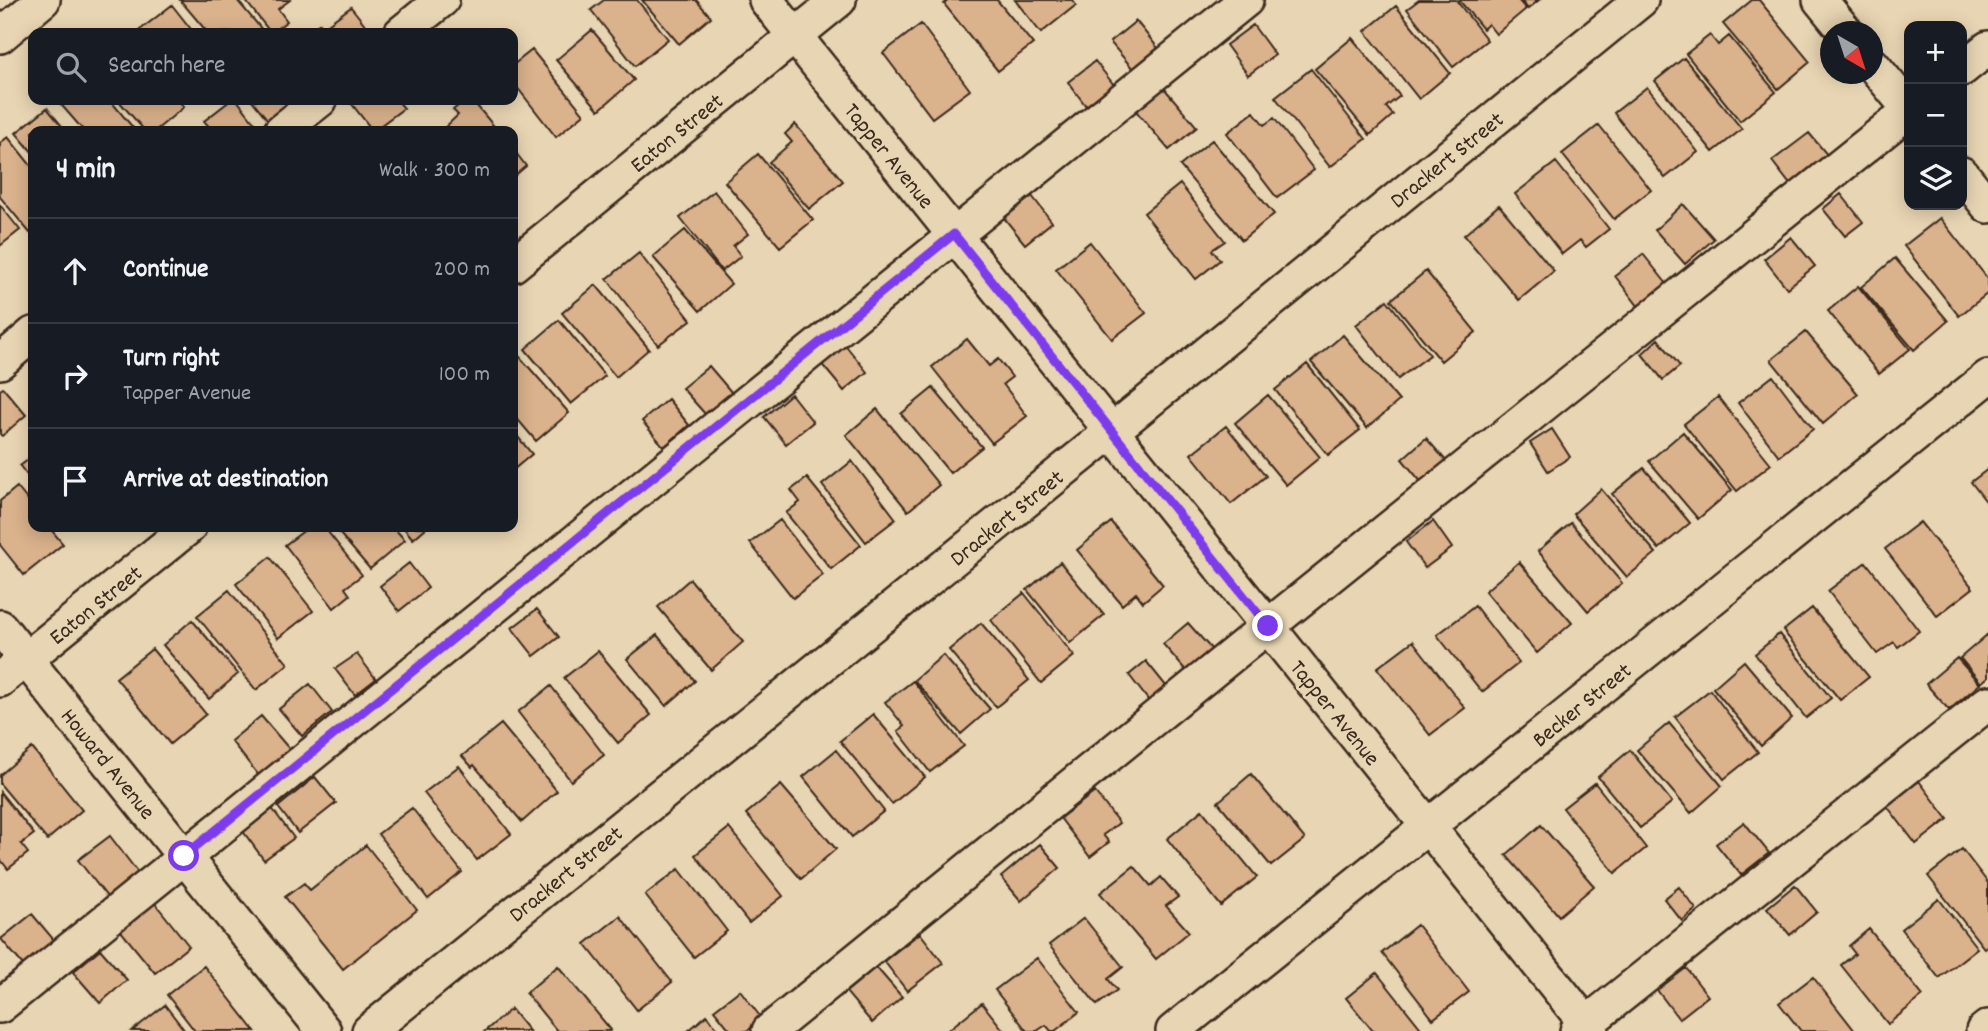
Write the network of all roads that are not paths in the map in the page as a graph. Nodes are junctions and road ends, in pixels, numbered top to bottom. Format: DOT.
graph roads {
  1 [pos="43,0"];
  2 [pos="442,0"];
  3 [pos="766,0"];
  4 [pos="839,0"];
  5 [pos="1246,0"];
  6 [pos="1641,0"];
  7 [pos="1820,0"];
  8 [pos="1837,21"];
  9 [pos="407,28"];
  10 [pos="0,36"];
  11 [pos="795,36"];
  12 [pos="1988,48"];
  13 [pos="1967,65"];
  14 [pos="1883,78"];
  15 [pos="1904,104"];
  16 [pos="314,105"];
  17 [pos="1904,114"];
  18 [pos="287,126"];
  19 [pos="1967,180"];
  20 [pos="1988,206"];
  21 [pos="954,234"];
  22 [pos="518,261"];
  23 [pos="28,338"];
  24 [pos="0,362"];
  25 [pos="1988,377"];
  26 [pos="1112,431"];
  27 [pos="184,532"];
  28 [pos="1268,626"];
  29 [pos="0,627"];
  30 [pos="26,659"];
  31 [pos="0,680"];
  32 [pos="1988,703"];
  33 [pos="1428,827"];
  34 [pos="184,856"];
  35 [pos="0,1006"];
  36 [pos="1988,1027"];
  37 [pos="1585,1029"];
  38 [pos="324,1031"];
  39 [pos="369,1031"];
  40 [pos="769,1031"];
  41 [pos="1173,1031"];
  42 [pos="1983,1031"];
  1 -- 10 [label="street"];
  2 -- 9 [label="street"];
  3 -- 11 [label="street, Tapper Avenue"];
  4 -- 11 [label="street, Eaton Street"];
  5 -- 21 [label="street"];
  6 -- 26 [label="street, Drackert Street"];
  7 -- 8 [label="street"];
  11 -- 21 [label="street, Tapper Avenue"];
  11 -- 22 [label="street, Eaton Street"];
  12 -- 13 [label="street"];
  14 -- 15 [label="street"];
  16 -- 18 [label="street"];
  17 -- 28 [label="street"];
  19 -- 20 [label="street"];
  21 -- 26 [label="street, Tapper Avenue"];
  21 -- 34 [label="street"];
  23 -- 24 [label="street"];
  25 -- 33 [label="street, Becker Street"];
  26 -- 28 [label="street, Tapper Avenue"];
  26 -- 39 [label="street, Drackert Street"];
  27 -- 30 [label="street, Eaton Street"];
  28 -- 33 [label="street, Tapper Avenue"];
  28 -- 40 [label="street"];
  29 -- 30 [label="street, Howard Avenue"];
  30 -- 31 [label="street, Eaton Street"];
  30 -- 34 [label="street, Howard Avenue"];
  32 -- 37 [label="street"];
  33 -- 37 [label="street, Tapper Avenue"];
  33 -- 41 [label="street, Becker Street"];
  34 -- 35 [label="street"];
  34 -- 38 [label="street, Howard Avenue"];
  36 -- 42 [label="street"];
}
